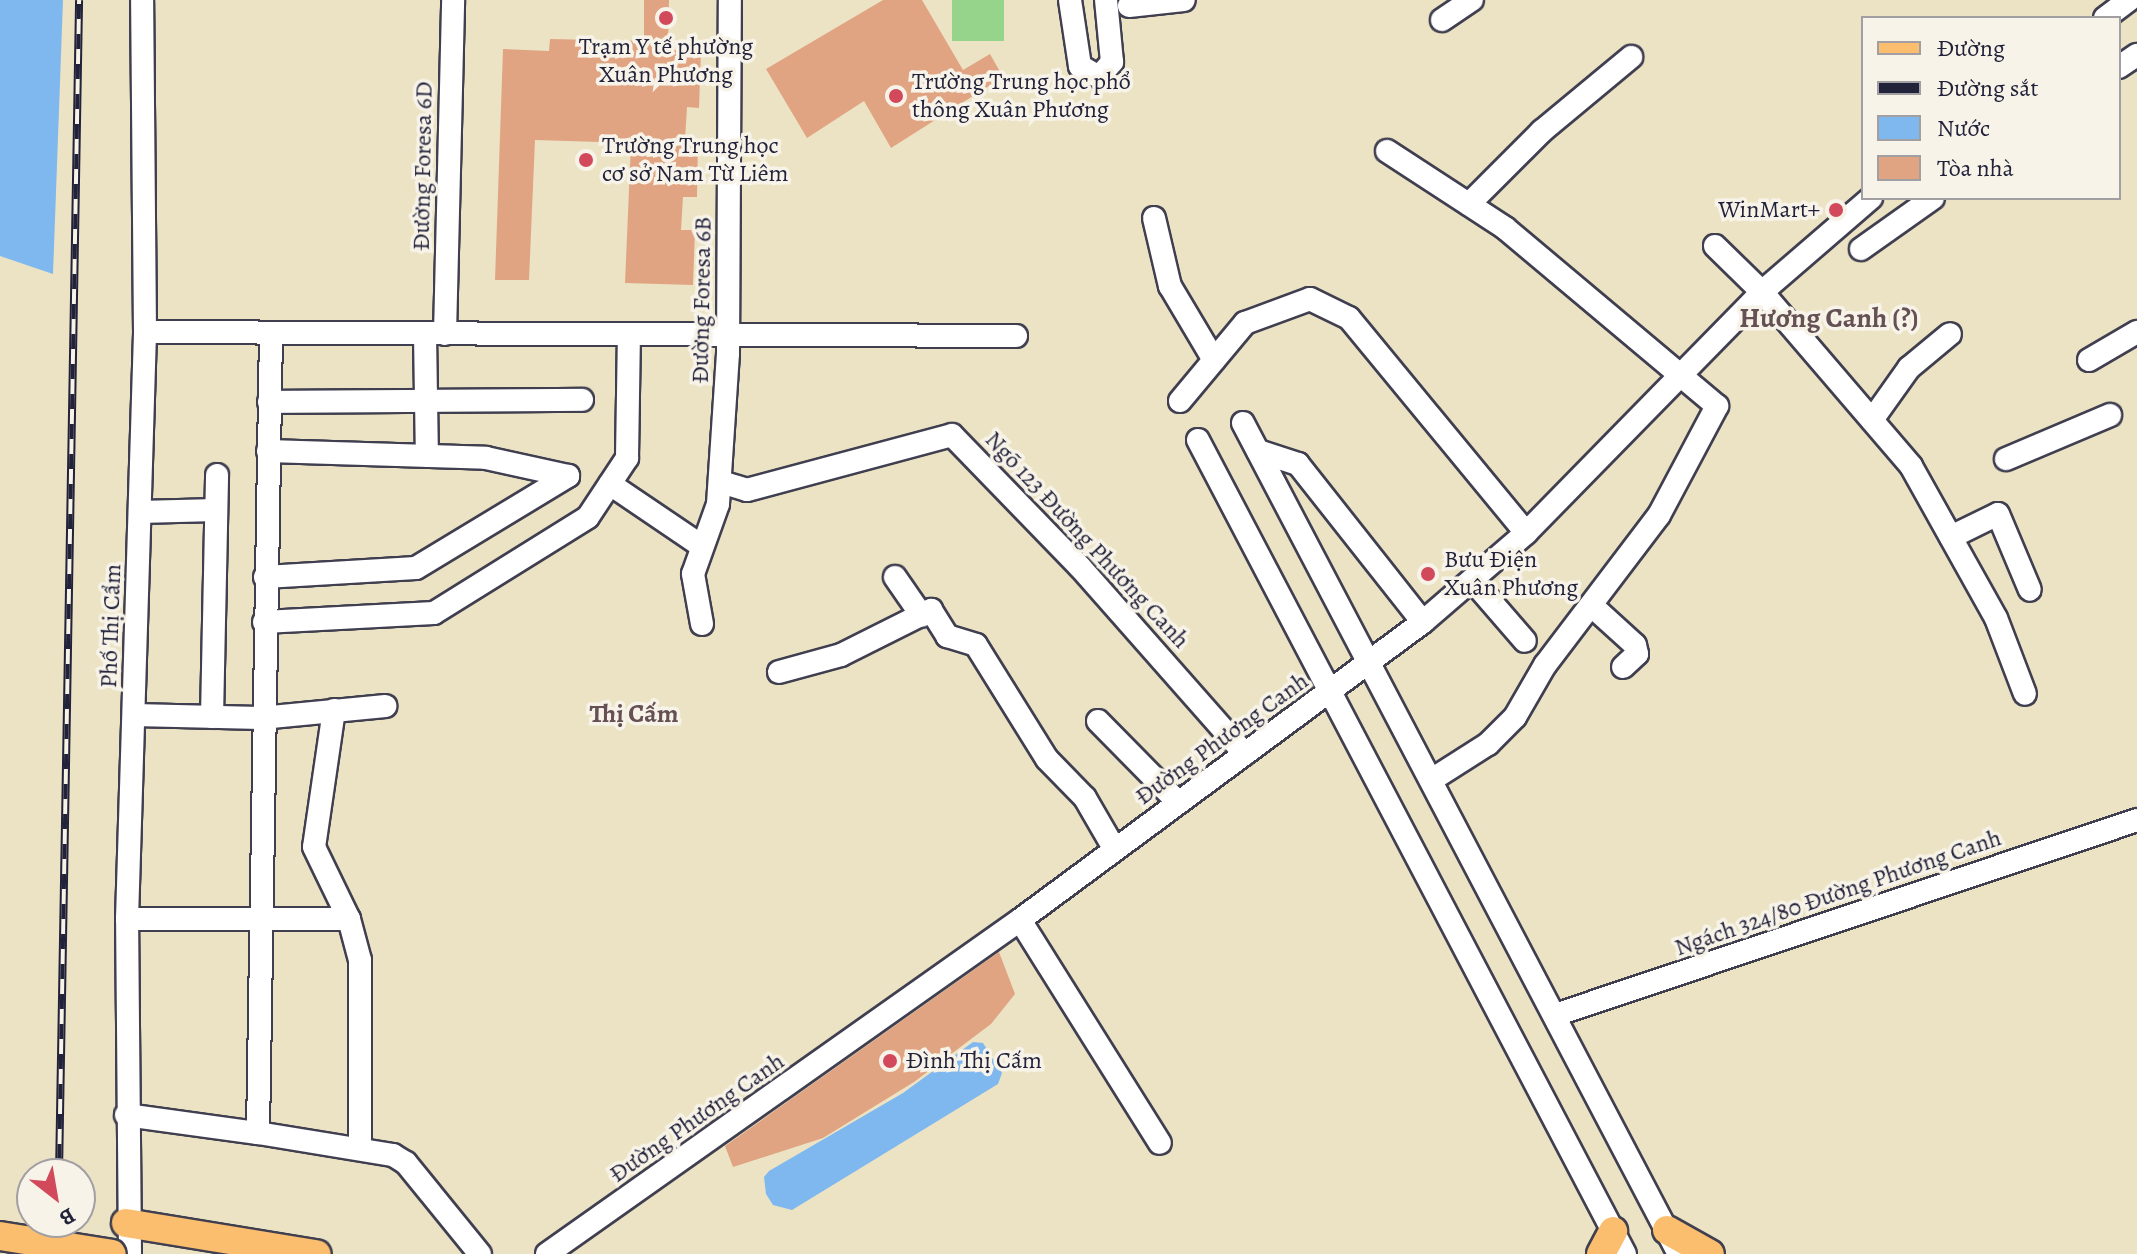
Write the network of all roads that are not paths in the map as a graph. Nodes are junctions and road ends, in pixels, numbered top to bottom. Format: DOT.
graph roads {
  1 [pos="142,0"];
  2 [pos="453,0"];
  3 [pos="730,0"];
  4 [pos="1070,0"];
  5 [pos="1106,0"];
  6 [pos="1184,0"];
  7 [pos="1472,0"];
  8 [pos="2129,0"];
  9 [pos="1129,6"];
  10 [pos="2108,16"];
  11 [pos="1442,20"];
  12 [pos="1631,57"];
  13 [pos="1387,151"];
  14 [pos="1869,200"];
  15 [pos="1930,200"];
  16 [pos="1469,204"];
  17 [pos="1154,218"];
  18 [pos="1715,246"];
  19 [pos="1861,249"];
  20 [pos="1762,292"];
  21 [pos="145,332"];
  22 [pos="2137,332"];
  23 [pos="271,333"];
  24 [pos="435,334"];
  25 [pos="1950,334"];
  26 [pos="629,335"];
  27 [pos="728,335"];
  28 [pos="1016,336"];
  29 [pos="1214,360"];
  30 [pos="2089,360"];
  31 [pos="1677,376"];
  32 [pos="582,400"];
  33 [pos="425,401"];
  34 [pos="1180,401"];
  35 [pos="269,402"];
  36 [pos="2110,415"];
  37 [pos="1872,420"];
  38 [pos="1243,423"];
  39 [pos="1198,440"];
  40 [pos="268,451"];
  41 [pos="1258,451"];
  42 [pos="427,456"];
  43 [pos="2006,459"];
  44 [pos="217,475"];
  45 [pos="610,484"];
  46 [pos="720,493"];
  47 [pos="216,510"];
  48 [pos="140,512"];
  49 [pos="1526,533"];
  50 [pos="1951,537"];
  51 [pos="700,545"];
  52 [pos="265,577"];
  53 [pos="895,577"];
  54 [pos="1473,581"];
  55 [pos="2030,590"];
  56 [pos="1591,605"];
  57 [pos="922,616"];
  58 [pos="264,622"];
  59 [pos="1423,622"];
  60 [pos="702,624"];
  61 [pos="1525,641"];
  62 [pos="1370,663"];
  63 [pos="1623,667"];
  64 [pos="779,672"];
  65 [pos="2025,694"];
  66 [pos="1328,695"];
  67 [pos="385,706"];
  68 [pos="334,710"];
  69 [pos="134,715"];
  70 [pos="212,717"];
  71 [pos="261,718"];
  72 [pos="1098,721"];
  73 [pos="1245,754"];
  74 [pos="1433,779"];
  75 [pos="1178,802"];
  76 [pos="2137,820"];
  77 [pos="1114,848"];
  78 [pos="260,917"];
  79 [pos="127,919"];
  80 [pos="349,919"];
  81 [pos="1020,920"];
  82 [pos="1555,1015"];
  83 [pos="126,1115"];
  84 [pos="258,1133"];
  85 [pos="1160,1143"];
  86 [pos="360,1147"];
  87 [pos="126,1223"];
  88 [pos="0,1236"];
  89 [pos="1673,1242"];
  90 [pos="1613,1246"];
  91 [pos="112,1254"];
  92 [pos="130,1254"];
  93 [pos="316,1254"];
  94 [pos="480,1254"];
  95 [pos="547,1254"];
  96 [pos="1710,1254"];
  1 -- 21 [label="street, Phố Thị Cẩm"];
  2 -- 24 [label="street, Đường Foresa 6D"];
  3 -- 27 [label="street, Đường Foresa 6B"];
  4 -- 5 [label="street"];
  6 -- 9 [label="street"];
  7 -- 11 [label="street"];
  8 -- 10 [label="street"];
  12 -- 16 [label="street"];
  13 -- 16 [label="street"];
  14 -- 20 [label="street, Đường Phương Canh"];
  15 -- 19 [label="street"];
  16 -- 31 [label="street"];
  17 -- 29 [label="street"];
  18 -- 20 [label="street"];
  20 -- 31 [label="street, Đường Phương Canh"];
  20 -- 37 [label="street"];
  21 -- 23 [label="street"];
  21 -- 48 [label="street, Phố Thị Cẩm"];
  22 -- 30 [label="street"];
  23 -- 24 [label="street"];
  23 -- 35 [label="street"];
  24 -- 26 [label="street"];
  24 -- 33 [label="street, Đường Foresa 6D"];
  25 -- 37 [label="street"];
  26 -- 27 [label="street"];
  26 -- 45 [label="street"];
  27 -- 28 [label="street"];
  27 -- 46 [label="street, Đường Foresa 6B"];
  29 -- 34 [label="street"];
  29 -- 49 [label="street"];
  31 -- 49 [label="street, Đường Phương Canh"];
  31 -- 56 [label="street"];
  32 -- 33 [label="street"];
  33 -- 35 [label="street"];
  33 -- 42 [label="street, Đường Foresa 6D"];
  35 -- 40 [label="street"];
  36 -- 43 [label="street"];
  37 -- 50 [label="street"];
  38 -- 41 [label="street"];
  39 -- 66 [label="street"];
  40 -- 42 [label="street"];
  40 -- 52 [label="street"];
  41 -- 59 [label="street"];
  41 -- 62 [label="street"];
  42 -- 52 [label="street"];
  44 -- 47 [label="street"];
  45 -- 51 [label="street"];
  45 -- 58 [label="street"];
  46 -- 51 [label="street"];
  46 -- 73 [label="street, Ngõ 123 Đường Phương Canh"];
  47 -- 48 [label="street"];
  47 -- 70 [label="street"];
  48 -- 69 [label="street, Phố Thị Cẩm"];
  49 -- 54 [label="street, Đường Phương Canh"];
  50 -- 55 [label="street"];
  50 -- 65 [label="street"];
  51 -- 60 [label="street"];
  52 -- 58 [label="street"];
  53 -- 57 [label="street"];
  54 -- 59 [label="street, Đường Phương Canh"];
  54 -- 61 [label="street"];
  56 -- 63 [label="street"];
  56 -- 74 [label="street"];
  57 -- 64 [label="street"];
  57 -- 77 [label="street"];
  58 -- 71 [label="street"];
  59 -- 62 [label="street, Đường Phương Canh"];
  62 -- 66 [label="street, Đường Phương Canh"];
  62 -- 74 [label="street"];
  66 -- 73 [label="street, Đường Phương Canh"];
  66 -- 90 [label="street"];
  67 -- 68 [label="street"];
  68 -- 71 [label="street"];
  68 -- 80 [label="street"];
  69 -- 70 [label="street"];
  69 -- 79 [label="street, Phố Thị Cẩm"];
  70 -- 71 [label="street"];
  71 -- 78 [label="street"];
  72 -- 75 [label="street"];
  73 -- 75 [label="street, Đường Phương Canh"];
  74 -- 82 [label="street"];
  75 -- 77 [label="street, Đường Phương Canh"];
  76 -- 82 [label="street, Ngách 324/80 Đường Phương Canh"];
  77 -- 81 [label="street, Đường Phương Canh"];
  78 -- 79 [label="street"];
  78 -- 80 [label="street"];
  78 -- 84 [label="street"];
  79 -- 83 [label="street, Phố Thị Cẩm"];
  80 -- 86 [label="street"];
  81 -- 85 [label="street"];
  81 -- 95 [label="street, Đường Phương Canh"];
  82 -- 89 [label="street"];
  83 -- 84 [label="street"];
  83 -- 87 [label="street, Phố Thị Cẩm"];
  84 -- 86 [label="street"];
  86 -- 94 [label="street"];
  87 -- 92 [label="street, Phố Thị Cẩm"];
  87 -- 93 [label="main road"];
  88 -- 91 [label="main road, bridge"];
  89 -- 96 [label="main road"];
}
